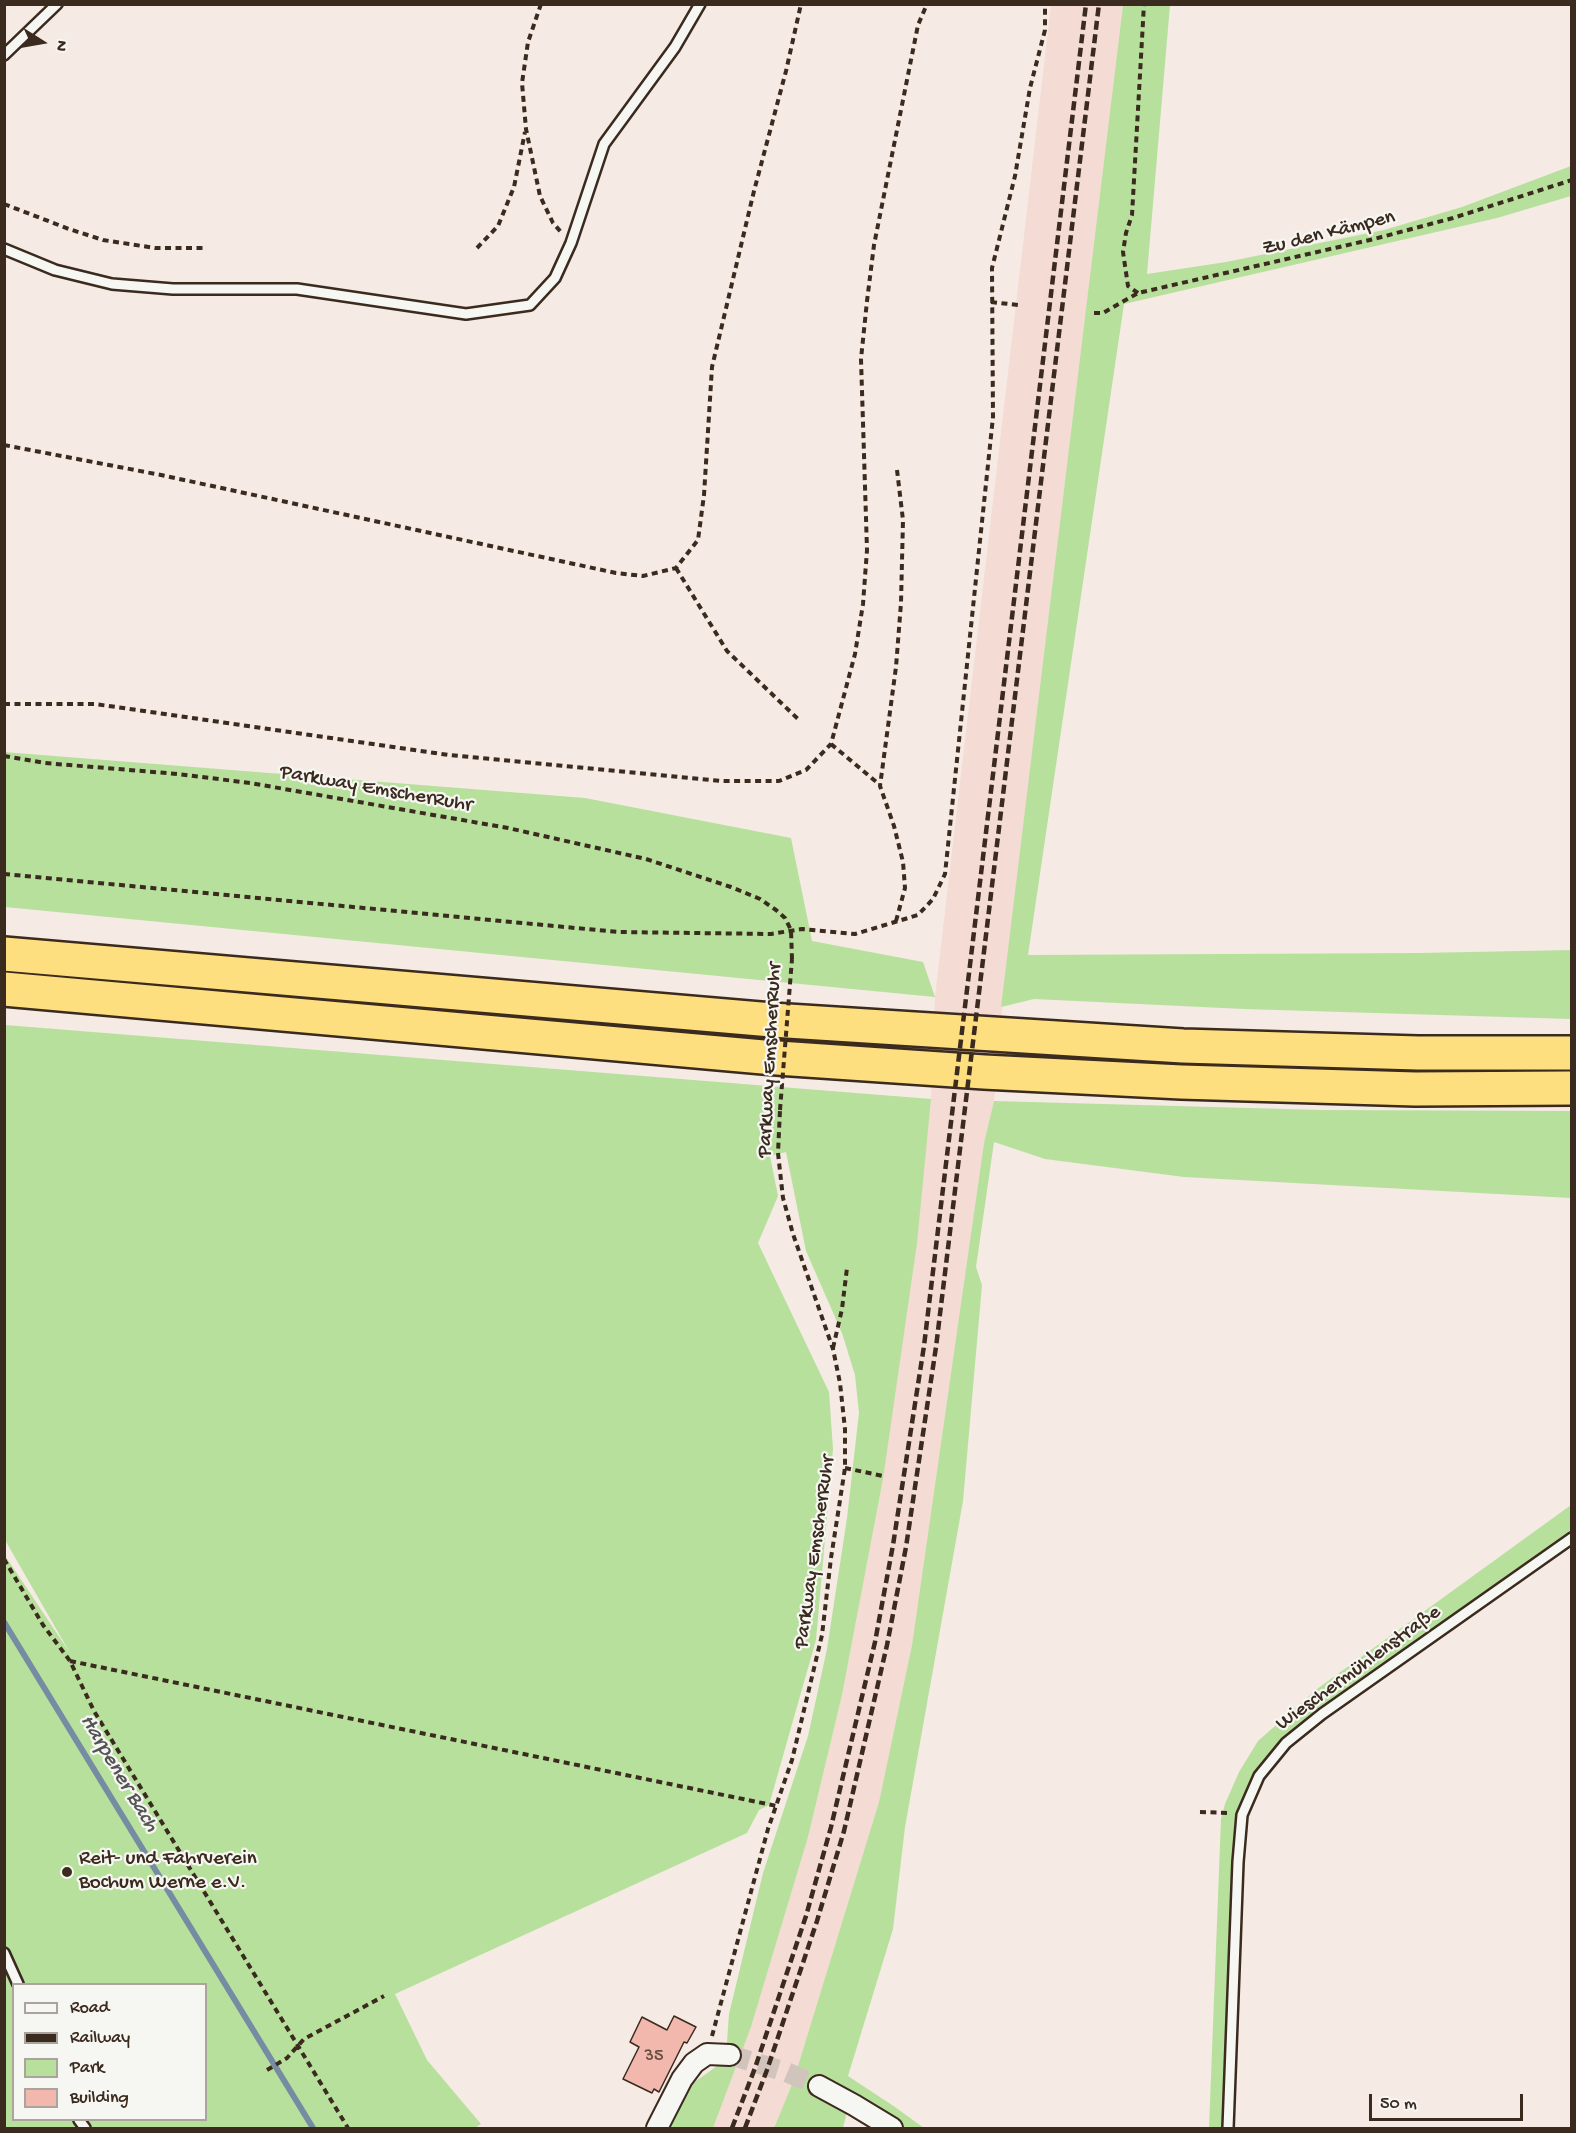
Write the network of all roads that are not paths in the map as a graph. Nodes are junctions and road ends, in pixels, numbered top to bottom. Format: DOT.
graph roads {
  1 [pos="57,4"];
  2 [pos="700,4"];
  3 [pos="4,55"];
  4 [pos="4,249"];
  5 [pos="4,954"];
  6 [pos="4,989"];
  7 [pos="1572,1053"];
  8 [pos="1572,1088"];
  9 [pos="1572,1538"];
  10 [pos="4,1953"];
  11 [pos="18,1983"];
  12 [pos="730,2055"];
  13 [pos="819,2086"];
  14 [pos="657,2128"];
  15 [pos="892,2128"];
  16 [pos="1228,2128"];
  1 -- 3 [label="lane"];
  2 -- 4 [label="lane"];
  5 -- 7 [label="highway"];
  6 -- 8 [label="highway"];
  9 -- 16 [label="lane, Wieschermühlenstraße"];
  10 -- 11 [label="lane"];
  12 -- 14 [label="street"];
  13 -- 15 [label="street"];
}
